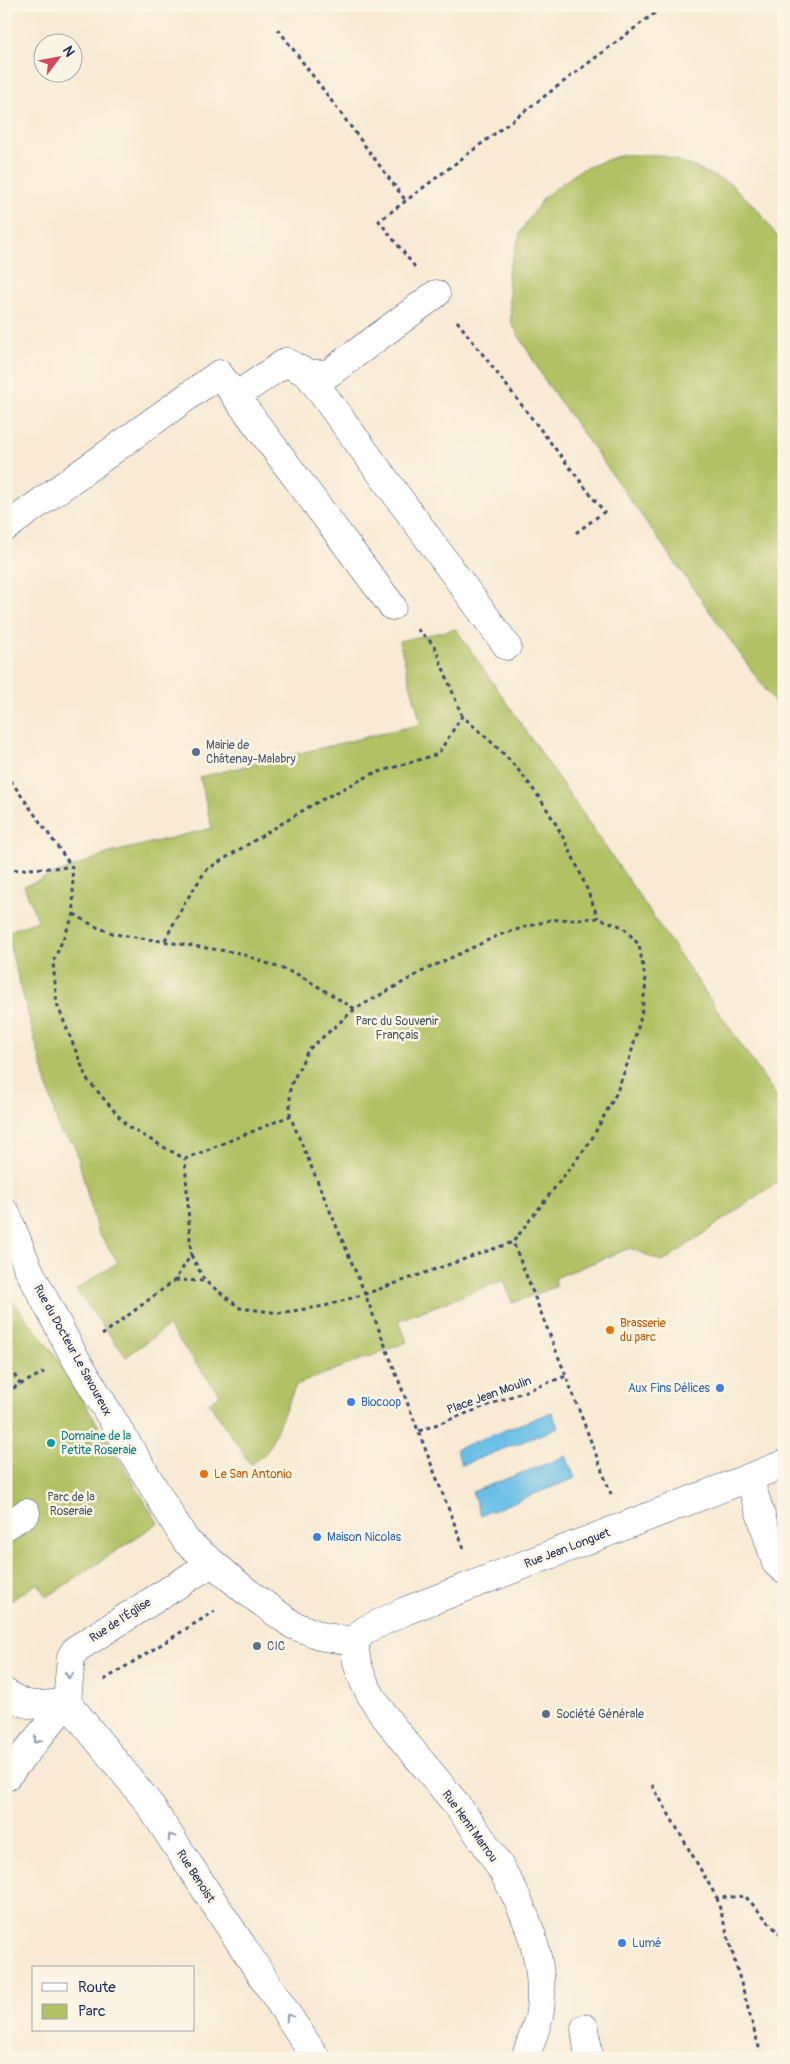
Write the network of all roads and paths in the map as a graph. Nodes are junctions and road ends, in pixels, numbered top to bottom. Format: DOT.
graph roads {
  1 [pos="664,6"];
  2 [pos="278,29"];
  3 [pos="406,201"];
  4 [pos="436,294"];
  5 [pos="308,374"];
  6 [pos="236,396"];
  7 [pos="6,527"];
  8 [pos="573,535"];
  9 [pos="392,606"];
  10 [pos="507,646"];
  11 [pos="462,716"];
  12 [pos="6,774"];
  13 [pos="72,868"];
  14 [pos="6,870"];
  15 [pos="74,914"];
  16 [pos="598,918"];
  17 [pos="165,940"];
  18 [pos="355,1009"];
  19 [pos="290,1116"];
  20 [pos="184,1159"];
  21 [pos="6,1213"];
  22 [pos="513,1242"];
  23 [pos="191,1255"];
  24 [pos="175,1280"];
  25 [pos="205,1281"];
  26 [pos="365,1294"];
  27 [pos="74,1356"];
  28 [pos="6,1361"];
  29 [pos="566,1376"];
  30 [pos="20,1384"];
  31 [pos="6,1392"];
  32 [pos="419,1431"];
  33 [pos="784,1464"];
  34 [pos="749,1478"];
  35 [pos="624,1526"];
  36 [pos="212,1563"];
  37 [pos="784,1570"];
  38 [pos="477,1582"];
  39 [pos="246,1591"];
  40 [pos="355,1640"];
  41 [pos="6,1693"];
  42 [pos="67,1702"];
  43 [pos="6,1777"];
  44 [pos="652,1785"];
  45 [pos="717,1898"];
  46 [pos="784,1939"];
  47 [pos="585,2028"];
  48 [pos="316,2058"];
  49 [pos="525,2058"];
  50 [pos="589,2058"];
  51 [pos="762,2058"];
  1 -- 3 [label="path"];
  2 -- 3 [label="path"];
  3 -- 4 [label="path"];
  4 -- 5 [label="street"];
  4 -- 8 [label="path"];
  5 -- 6 [label="street"];
  5 -- 10 [label="street"];
  6 -- 7 [label="street"];
  6 -- 9 [label="street"];
  9 -- 11 [label="path"];
  11 -- 16 [label="path"];
  11 -- 17 [label="path"];
  12 -- 13 [label="path"];
  13 -- 14 [label="path"];
  13 -- 15 [label="path"];
  15 -- 17 [label="path"];
  15 -- 20 [label="path"];
  16 -- 18 [label="path"];
  16 -- 22 [label="path"];
  17 -- 18 [label="path"];
  18 -- 19 [label="path"];
  19 -- 20 [label="path"];
  19 -- 26 [label="path"];
  20 -- 23 [label="path"];
  21 -- 27 [label="street, Rue du Docteur Le Savoureux"];
  22 -- 26 [label="path"];
  22 -- 29 [label="path"];
  23 -- 24 [label="path"];
  23 -- 25 [label="path"];
  24 -- 25 [label="path"];
  24 -- 27 [label="path"];
  25 -- 26 [label="path"];
  26 -- 32 [label="path"];
  27 -- 30 [label="path"];
  27 -- 36 [label="street, Rue du Docteur Le Savoureux"];
  28 -- 30 [label="path"];
  29 -- 32 [label="path, Place Jean Moulin"];
  29 -- 35 [label="path"];
  30 -- 31 [label="path"];
  32 -- 38 [label="path"];
  33 -- 34 [label="street, Rue Jean Longuet"];
  34 -- 35 [label="street, Rue Jean Longuet"];
  34 -- 37 [label="street"];
  35 -- 38 [label="street, Rue Jean Longuet"];
  36 -- 39 [label="street, Rue du Docteur Le Savoureux"];
  36 -- 42 [label="street, Rue de l'Église, one-way"];
  38 -- 40 [label="street, Rue Jean Longuet"];
  39 -- 40 [label="street, Rue du Docteur Le Savoureux"];
  39 -- 42 [label="path"];
  40 -- 49 [label="street, Rue Henri Marrou"];
  41 -- 42 [label="street"];
  42 -- 43 [label="street, one-way"];
  48 -- 42 [label="street, Rue Benoist, one-way"];
  44 -- 45 [label="path"];
  45 -- 46 [label="path"];
  45 -- 51 [label="path"];
  47 -- 50 [label="street"];
}
